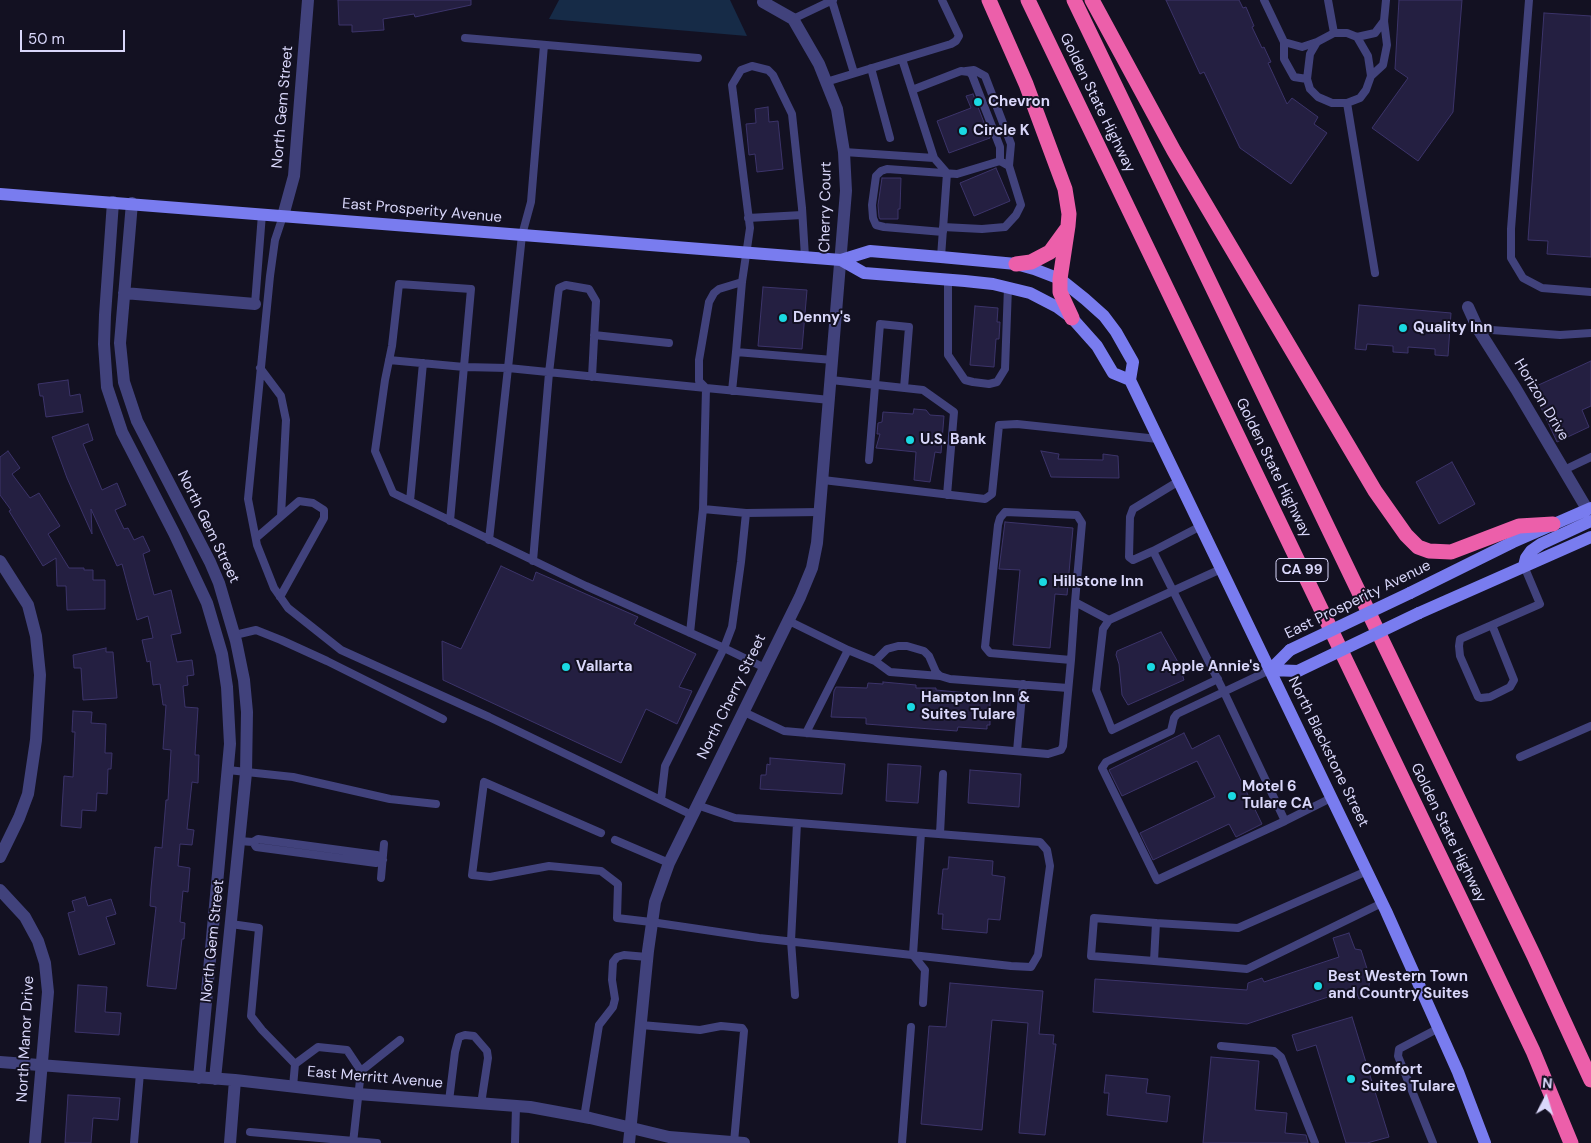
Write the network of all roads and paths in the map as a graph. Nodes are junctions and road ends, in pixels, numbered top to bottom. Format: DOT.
graph roads {
  1 [pos="308,0"];
  2 [pos="832,0"];
  3 [pos="942,0"];
  4 [pos="989,0"];
  5 [pos="1028,0"];
  6 [pos="1074,0"];
  7 [pos="1092,0"];
  8 [pos="1264,0"];
  9 [pos="1328,0"];
  10 [pos="1386,0"];
  11 [pos="1528,0"];
  12 [pos="763,1"];
  13 [pos="793,19"];
  14 [pos="1384,21"];
  15 [pos="1334,33"];
  16 [pos="1357,37"];
  17 [pos="465,38"];
  18 [pos="1284,42"];
  19 [pos="1317,42"];
  20 [pos="544,45"];
  21 [pos="698,58"];
  22 [pos="902,59"];
  23 [pos="871,68"];
  24 [pos="966,71"];
  25 [pos="854,73"];
  26 [pos="1371,76"];
  27 [pos="1307,79"];
  28 [pos="826,82"];
  29 [pos="912,90"];
  30 [pos="1347,104"];
  31 [pos="890,138"];
  32 [pos="844,152"];
  33 [pos="934,158"];
  34 [pos="1000,161"];
  35 [pos="1009,166"];
  36 [pos="947,173"];
  37 [pos="0,194"];
  38 [pos="113,202"];
  39 [pos="132,204"];
  40 [pos="262,214"];
  41 [pos="802,215"];
  42 [pos="283,216"];
  43 [pos="748,218"];
  44 [pos="1068,226"];
  45 [pos="943,230"];
  46 [pos="522,235"];
  47 [pos="745,253"];
  48 [pos="941,257"];
  49 [pos="805,258"];
  50 [pos="841,260"];
  51 [pos="1016,264"];
  52 [pos="1375,273"];
  53 [pos="1060,279"];
  54 [pos="948,280"];
  55 [pos="742,282"];
  56 [pos="1008,287"];
  57 [pos="1591,292"];
  58 [pos="124,293"];
  59 [pos="255,304"];
  60 [pos="1468,307"];
  61 [pos="1072,318"];
  62 [pos="1478,329"];
  63 [pos="1591,333"];
  64 [pos="594,335"];
  65 [pos="669,343"];
  66 [pos="736,352"];
  67 [pos="389,360"];
  68 [pos="833,360"];
  69 [pos="423,363"];
  70 [pos="464,367"];
  71 [pos="260,368"];
  72 [pos="508,368"];
  73 [pos="549,372"];
  74 [pos="592,377"];
  75 [pos="831,380"];
  76 [pos="1130,380"];
  77 [pos="875,385"];
  78 [pos="706,388"];
  79 [pos="904,388"];
  80 [pos="732,391"];
  81 [pos="830,400"];
  82 [pos="1158,439"];
  83 [pos="1591,457"];
  84 [pos="869,460"];
  85 [pos="1564,470"];
  86 [pos="823,480"];
  87 [pos="1179,481"];
  88 [pos="947,495"];
  89 [pos="410,501"];
  90 [pos="702,508"];
  91 [pos="746,512"];
  92 [pos="820,512"];
  93 [pos="1590,513"];
  94 [pos="281,516"];
  95 [pos="450,521"];
  96 [pos="1553,524"];
  97 [pos="1201,526"];
  98 [pos="1591,537"];
  99 [pos="256,538"];
  100 [pos="489,540"];
  101 [pos="1153,551"];
  102 [pos="0,561"];
  103 [pos="533,561"];
  104 [pos="1524,566"];
  105 [pos="1221,569"];
  106 [pos="1173,591"];
  107 [pos="280,597"];
  108 [pos="1075,602"];
  109 [pos="1109,620"];
  110 [pos="789,621"];
  111 [pos="1492,625"];
  112 [pos="690,633"];
  113 [pos="235,635"];
  114 [pos="724,648"];
  115 [pos="848,650"];
  116 [pos="1071,660"];
  117 [pos="875,661"];
  118 [pos="765,668"];
  119 [pos="1270,670"];
  120 [pos="940,676"];
  121 [pos="1218,679"];
  122 [pos="1022,684"];
  123 [pos="1068,688"];
  124 [pos="1224,692"];
  125 [pos="744,712"];
  126 [pos="443,719"];
  127 [pos="1591,726"];
  128 [pos="806,733"];
  129 [pos="1017,751"];
  130 [pos="1520,757"];
  131 [pos="228,770"];
  132 [pos="246,773"];
  133 [pos="943,774"];
  134 [pos="1331,798"];
  135 [pos="661,800"];
  136 [pos="436,804"];
  137 [pos="695,810"];
  138 [pos="1285,821"];
  139 [pos="797,823"];
  140 [pos="601,833"];
  141 [pos="921,833"];
  142 [pos="940,834"];
  143 [pos="615,840"];
  144 [pos="246,842"];
  145 [pos="384,844"];
  146 [pos="0,857"];
  147 [pos="383,860"];
  148 [pos="669,863"];
  149 [pos="1366,871"];
  150 [pos="381,878"];
  151 [pos="0,890"];
  152 [pos="1382,903"];
  153 [pos="652,922"];
  154 [pos="1156,923"];
  155 [pos="231,924"];
  156 [pos="791,941"];
  157 [pos="913,955"];
  158 [pos="647,957"];
  159 [pos="1154,961"];
  160 [pos="794,995"];
  161 [pos="923,1003"];
  162 [pos="641,1025"];
  163 [pos="911,1027"];
  164 [pos="1439,1028"];
  165 [pos="1573,1039"];
  166 [pos="400,1040"];
  167 [pos="1221,1046"];
  168 [pos="0,1062"];
  169 [pos="1591,1063"];
  170 [pos="295,1064"];
  171 [pos="42,1066"];
  172 [pos="361,1071"];
  173 [pos="140,1073"];
  174 [pos="199,1078"];
  175 [pos="215,1079"];
  176 [pos="235,1080"];
  177 [pos="1591,1080"];
  178 [pos="293,1087"];
  179 [pos="358,1094"];
  180 [pos="449,1101"];
  181 [pos="481,1104"];
  182 [pos="516,1106"];
  183 [pos="584,1118"];
  184 [pos="630,1128"];
  185 [pos="250,1132"];
  186 [pos="353,1142"];
  187 [pos="35,1143"];
  188 [pos="134,1143"];
  189 [pos="230,1143"];
  190 [pos="377,1143"];
  191 [pos="514,1143"];
  192 [pos="629,1143"];
  193 [pos="739,1143"];
  194 [pos="902,1143"];
  195 [pos="1315,1143"];
  196 [pos="1433,1143"];
  197 [pos="1485,1143"];
  198 [pos="1571,1143"];
  1 -- 42 [label="street, North Gem Street"];
  2 -- 13 [label="lane"];
  2 -- 25 [label="lane"];
  3 -- 22 [label="lane"];
  4 -- 44 [label="highway"];
  5 -- 198 [label="highway, Golden State Highway / CA 99"];
  6 -- 165 [label="highway, Golden State Highway / CA 99"];
  7 -- 96 [label="highway"];
  8 -- 18 [label="lane"];
  9 -- 15 [label="lane"];
  10 -- 14 [label="lane"];
  11 -- 57 [label="lane"];
  12 -- 13 [label="street"];
  13 -- 28 [label="street, Cherry Court"];
  14 -- 16 [label="lane"];
  14 -- 26 [label="lane"];
  15 -- 16 [label="lane"];
  15 -- 19 [label="lane"];
  16 -- 26 [label="lane"];
  17 -- 20 [label="lane"];
  18 -- 19 [label="lane"];
  18 -- 27 [label="lane"];
  19 -- 27 [label="lane"];
  20 -- 21 [label="lane"];
  20 -- 46 [label="lane"];
  22 -- 23 [label="lane"];
  22 -- 29 [label="lane"];
  23 -- 25 [label="lane"];
  23 -- 31 [label="lane"];
  24 -- 29 [label="lane"];
  24 -- 34 [label="lane"];
  24 -- 35 [label="lane"];
  25 -- 28 [label="lane"];
  26 -- 30 [label="lane"];
  27 -- 30 [label="lane"];
  28 -- 32 [label="street, Cherry Court"];
  29 -- 33 [label="lane"];
  30 -- 52 [label="lane"];
  32 -- 33 [label="lane"];
  32 -- 50 [label="street, Cherry Court"];
  33 -- 36 [label="lane"];
  34 -- 35 [label="lane"];
  34 -- 36 [label="lane"];
  35 -- 45 [label="lane"];
  36 -- 45 [label="lane"];
  36 -- 45 [label="lane"];
  37 -- 38 [label="main road, East Prosperity Avenue"];
  38 -- 39 [label="main road, East Prosperity Avenue"];
  38 -- 131 [label="street, North Gem Street"];
  39 -- 40 [label="main road, East Prosperity Avenue"];
  39 -- 58 [label="street, North Gem Street"];
  40 -- 42 [label="main road, East Prosperity Avenue"];
  40 -- 59 [label="lane"];
  41 -- 43 [label="lane"];
  41 -- 43 [label="lane"];
  41 -- 49 [label="lane"];
  42 -- 46 [label="main road, East Prosperity Avenue"];
  42 -- 71 [label="lane"];
  43 -- 47 [label="lane"];
  44 -- 51 [label="highway"];
  44 -- 53 [label="highway"];
  45 -- 48 [label="lane"];
  46 -- 47 [label="main road, East Prosperity Avenue"];
  46 -- 72 [label="lane"];
  47 -- 49 [label="main road, East Prosperity Avenue"];
  47 -- 55 [label="lane"];
  48 -- 50 [label="main road, East Prosperity Avenue"];
  48 -- 51 [label="main road, East Prosperity Avenue"];
  49 -- 50 [label="main road, East Prosperity Avenue"];
  50 -- 54 [label="main road, East Prosperity Avenue"];
  50 -- 68 [label="street, North Cherry Street"];
  51 -- 53 [label="main road, East Prosperity Avenue"];
  53 -- 61 [label="highway"];
  53 -- 76 [label="main road, North Blackstone Street"];
  54 -- 56 [label="main road, East Prosperity Avenue"];
  54 -- 56 [label="lane"];
  55 -- 66 [label="lane"];
  55 -- 78 [label="lane"];
  56 -- 61 [label="main road, East Prosperity Avenue"];
  58 -- 59 [label="street"];
  58 -- 113 [label="street, North Gem Street"];
  60 -- 62 [label="street, Horizon Drive"];
  61 -- 76 [label="main road"];
  62 -- 63 [label="lane"];
  62 -- 85 [label="street, Horizon Drive"];
  64 -- 65 [label="lane"];
  64 -- 73 [label="lane"];
  64 -- 74 [label="lane"];
  66 -- 68 [label="lane"];
  66 -- 80 [label="lane"];
  67 -- 69 [label="lane"];
  67 -- 70 [label="lane"];
  67 -- 89 [label="lane"];
  68 -- 75 [label="street, North Cherry Street"];
  69 -- 70 [label="lane"];
  69 -- 89 [label="lane"];
  70 -- 72 [label="lane"];
  70 -- 95 [label="lane"];
  71 -- 94 [label="lane"];
  71 -- 99 [label="lane"];
  72 -- 73 [label="lane"];
  72 -- 100 [label="lane"];
  73 -- 74 [label="lane"];
  73 -- 103 [label="lane"];
  74 -- 78 [label="lane"];
  75 -- 77 [label="lane"];
  75 -- 81 [label="street, North Cherry Street"];
  76 -- 82 [label="main road, North Blackstone Street"];
  77 -- 79 [label="lane"];
  77 -- 79 [label="lane"];
  77 -- 84 [label="lane"];
  78 -- 80 [label="lane"];
  78 -- 90 [label="lane"];
  79 -- 88 [label="lane"];
  80 -- 81 [label="lane"];
  81 -- 86 [label="street, North Cherry Street"];
  82 -- 87 [label="main road, North Blackstone Street"];
  82 -- 88 [label="lane"];
  83 -- 85 [label="lane"];
  85 -- 93 [label="street, Horizon Drive"];
  86 -- 88 [label="lane"];
  86 -- 92 [label="street, North Cherry Street"];
  87 -- 97 [label="main road, North Blackstone Street"];
  87 -- 101 [label="lane"];
  89 -- 95 [label="lane"];
  90 -- 91 [label="lane"];
  90 -- 112 [label="lane"];
  91 -- 92 [label="lane"];
  91 -- 114 [label="lane"];
  92 -- 110 [label="street, North Cherry Street"];
  93 -- 96 [label="main road, East Prosperity Avenue"];
  93 -- 104 [label="main road"];
  94 -- 99 [label="lane"];
  94 -- 107 [label="lane"];
  95 -- 100 [label="lane"];
  96 -- 119 [label="main road, East Prosperity Avenue, bridge"];
  97 -- 101 [label="lane"];
  97 -- 105 [label="main road, North Blackstone Street"];
  98 -- 104 [label="main road"];
  99 -- 107 [label="lane"];
  100 -- 103 [label="lane"];
  101 -- 106 [label="lane"];
  102 -- 146 [label="street"];
  103 -- 112 [label="lane"];
  104 -- 111 [label="lane"];
  104 -- 119 [label="main road, bridge"];
  105 -- 106 [label="lane"];
  105 -- 119 [label="main road, North Blackstone Street"];
  106 -- 109 [label="lane"];
  106 -- 121 [label="lane"];
  107 -- 135 [label="lane"];
  108 -- 109 [label="lane"];
  108 -- 116 [label="lane"];
  108 -- 116 [label="lane"];
  109 -- 121 [label="lane"];
  110 -- 115 [label="lane"];
  110 -- 118 [label="street, North Cherry Street"];
  111 -- 111 [label="lane"];
  112 -- 114 [label="lane"];
  113 -- 126 [label="lane"];
  113 -- 132 [label="street, North Gem Street"];
  114 -- 118 [label="lane"];
  114 -- 135 [label="lane"];
  115 -- 117 [label="lane"];
  115 -- 128 [label="lane"];
  116 -- 123 [label="lane"];
  117 -- 120 [label="lane"];
  117 -- 120 [label="lane"];
  118 -- 125 [label="street, North Cherry Street"];
  119 -- 124 [label="lane"];
  119 -- 134 [label="main road, North Blackstone Street"];
  120 -- 122 [label="lane"];
  121 -- 124 [label="lane"];
  122 -- 123 [label="lane"];
  122 -- 129 [label="lane"];
  123 -- 129 [label="lane"];
  124 -- 138 [label="lane"];
  124 -- 138 [label="lane"];
  125 -- 128 [label="lane"];
  125 -- 137 [label="street, North Cherry Street"];
  127 -- 130 [label="lane"];
  128 -- 129 [label="lane"];
  131 -- 132 [label="lane"];
  131 -- 174 [label="street, North Gem Street"];
  132 -- 136 [label="lane"];
  132 -- 144 [label="street, North Gem Street"];
  133 -- 142 [label="lane"];
  134 -- 138 [label="lane"];
  134 -- 149 [label="main road, North Blackstone Street"];
  135 -- 137 [label="lane"];
  137 -- 139 [label="lane"];
  137 -- 148 [label="street, North Cherry Street"];
  139 -- 141 [label="lane"];
  139 -- 156 [label="lane"];
  140 -- 153 [label="lane"];
  141 -- 142 [label="lane"];
  141 -- 157 [label="lane"];
  142 -- 157 [label="lane"];
  143 -- 148 [label="lane"];
  144 -- 147 [label="lane"];
  144 -- 155 [label="street, North Gem Street"];
  145 -- 147 [label="lane"];
  147 -- 150 [label="lane"];
  148 -- 153 [label="street, North Cherry Street"];
  149 -- 152 [label="main road, North Blackstone Street"];
  149 -- 154 [label="lane"];
  151 -- 171 [label="street, North Manor Drive"];
  152 -- 159 [label="lane"];
  152 -- 164 [label="main road, North Blackstone Street"];
  153 -- 156 [label="lane"];
  153 -- 158 [label="street, North Cherry Street"];
  154 -- 159 [label="lane"];
  154 -- 159 [label="lane"];
  155 -- 170 [label="lane"];
  155 -- 175 [label="street, North Gem Street"];
  156 -- 157 [label="lane"];
  156 -- 160 [label="lane"];
  157 -- 161 [label="lane"];
  158 -- 162 [label="street, North Cherry Street"];
  158 -- 183 [label="lane"];
  162 -- 184 [label="street, North Cherry Street"];
  162 -- 193 [label="lane"];
  163 -- 194 [label="lane"];
  164 -- 196 [label="lane"];
  164 -- 197 [label="main road, North Blackstone Street"];
  165 -- 169 [label="highway"];
  165 -- 177 [label="highway, Golden State Highway / CA 99"];
  166 -- 172 [label="lane"];
  167 -- 195 [label="lane"];
  168 -- 171 [label="street, East Merritt Avenue"];
  170 -- 172 [label="lane"];
  170 -- 178 [label="lane"];
  171 -- 173 [label="street, East Merritt Avenue"];
  171 -- 187 [label="street, North Manor Drive"];
  172 -- 179 [label="lane"];
  173 -- 174 [label="street, East Merritt Avenue"];
  173 -- 188 [label="lane"];
  174 -- 175 [label="street, East Merritt Avenue"];
  175 -- 176 [label="street, East Merritt Avenue"];
  176 -- 178 [label="street, East Merritt Avenue"];
  176 -- 189 [label="street"];
  178 -- 179 [label="street, East Merritt Avenue"];
  179 -- 180 [label="street, East Merritt Avenue"];
  179 -- 186 [label="lane"];
  180 -- 181 [label="street, East Merritt Avenue"];
  180 -- 181 [label="lane"];
  181 -- 182 [label="street, East Merritt Avenue"];
  182 -- 183 [label="street, East Merritt Avenue"];
  182 -- 191 [label="lane"];
  183 -- 184 [label="street, East Merritt Avenue"];
  184 -- 192 [label="street, North Cherry Street"];
  184 -- 193 [label="street, East Merritt Avenue"];
  185 -- 186 [label="lane"];
  186 -- 190 [label="lane"];
}
